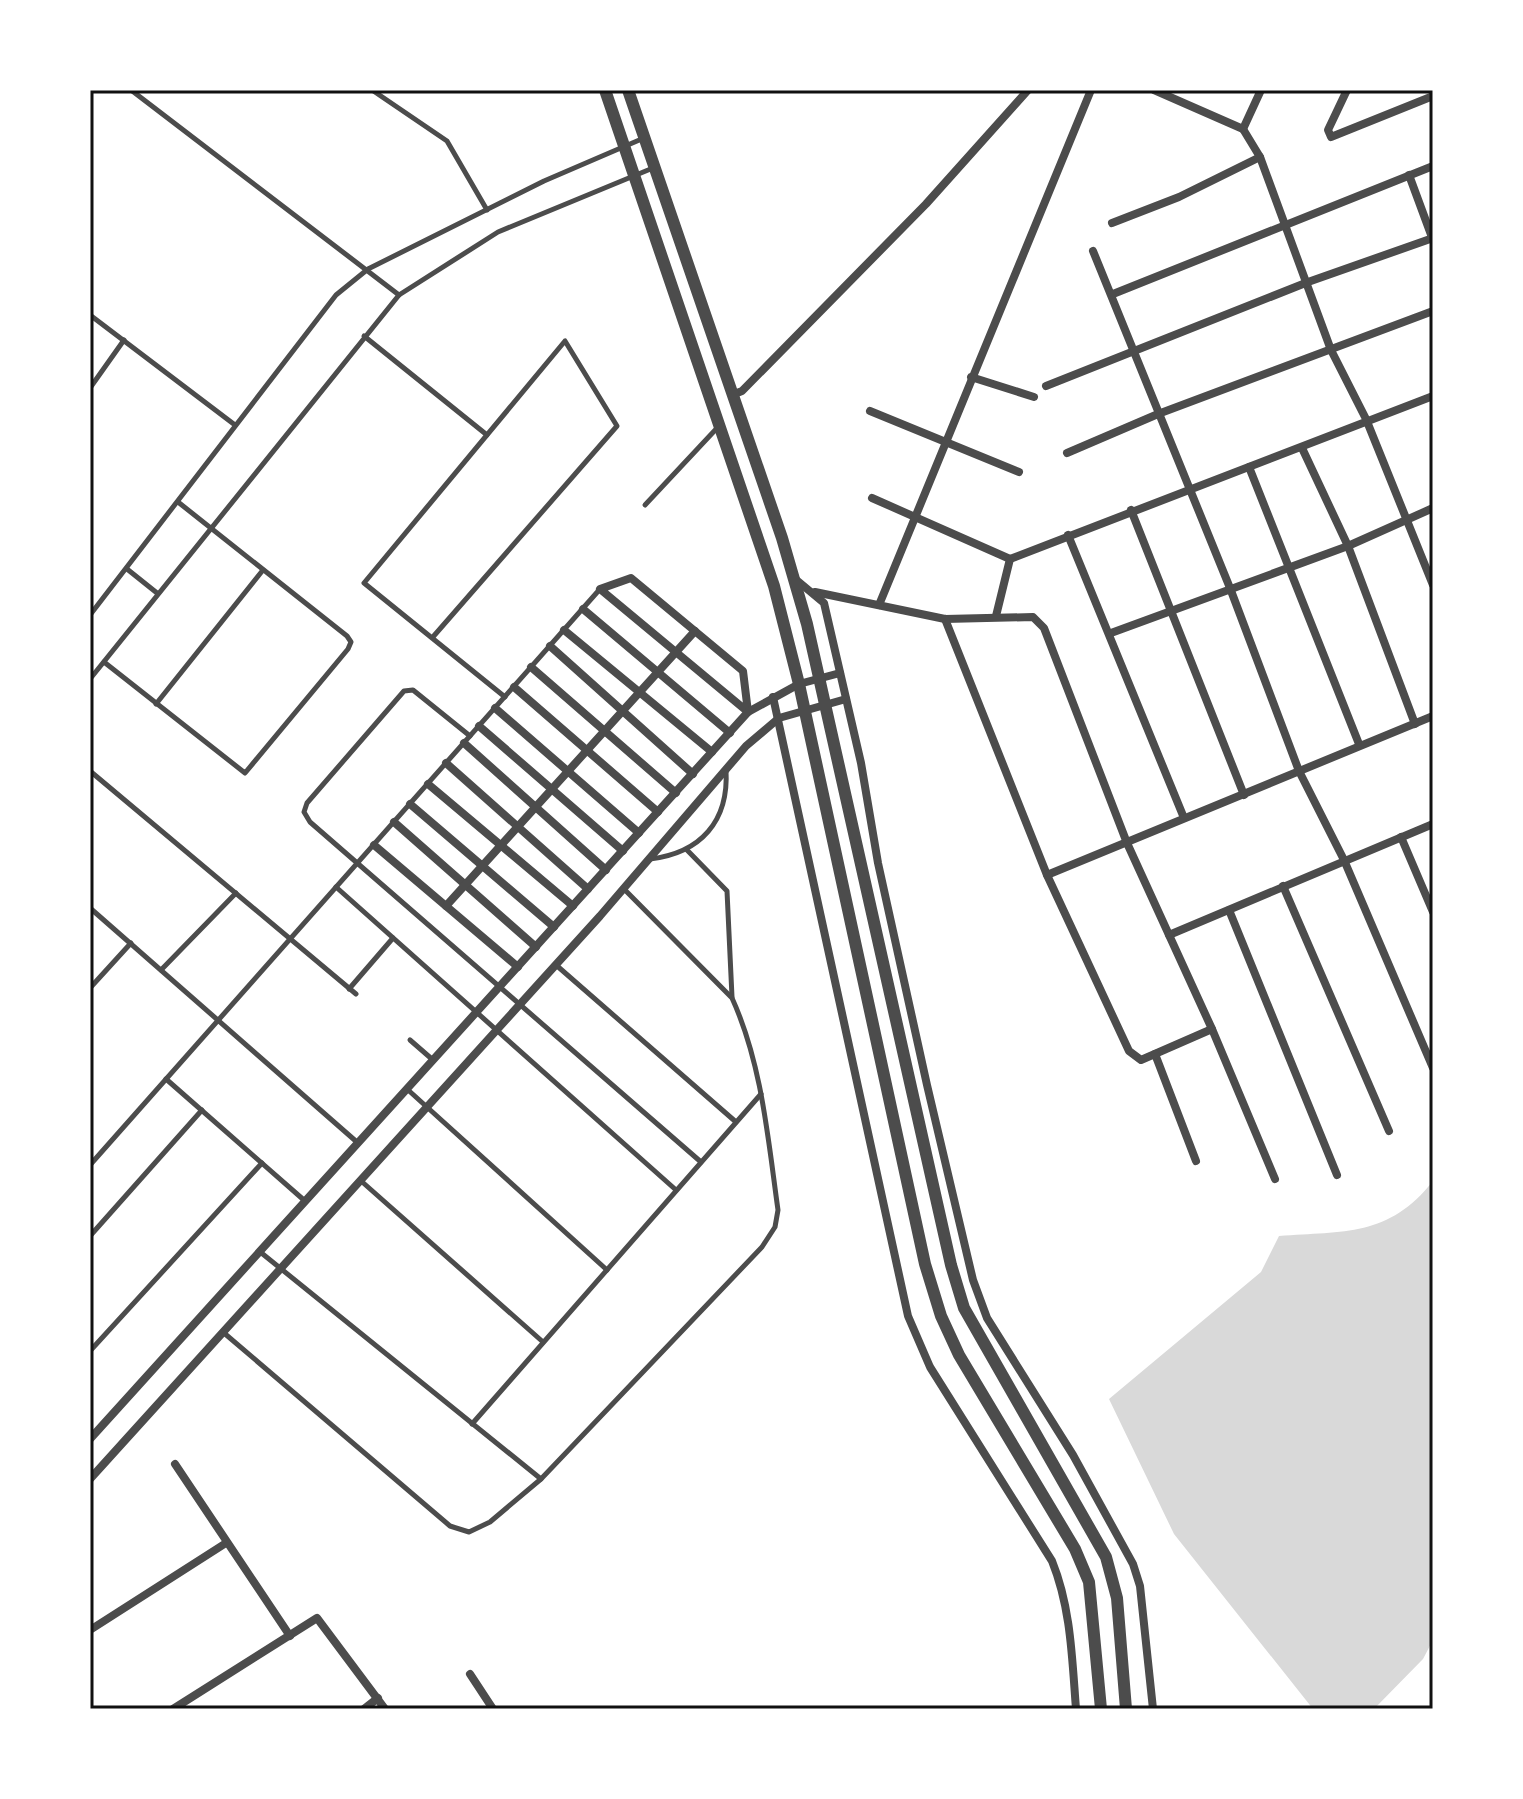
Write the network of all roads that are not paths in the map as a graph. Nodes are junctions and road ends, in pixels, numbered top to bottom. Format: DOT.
graph roads {
  1 [pos="131,90"];
  2 [pos="372,90"];
  3 [pos="605,90"];
  4 [pos="628,90"];
  5 [pos="1028,90"];
  6 [pos="1091,90"];
  7 [pos="1154,90"];
  8 [pos="1261,90"];
  9 [pos="1347,90"];
  10 [pos="1433,96"];
  11 [pos="1243,129"];
  12 [pos="644,138"];
  13 [pos="624,146"];
  14 [pos="1260,157"];
  15 [pos="1433,166"];
  16 [pos="654,168"];
  17 [pos="634,174"];
  18 [pos="1409,175"];
  19 [pos="487,210"];
  20 [pos="1112,223"];
  21 [pos="1284,225"];
  22 [pos="1433,239"];
  23 [pos="1093,251"];
  24 [pos="368,269"];
  25 [pos="1308,282"];
  26 [pos="1113,294"];
  27 [pos="399,295"];
  28 [pos="1433,311"];
  29 [pos="90,315"];
  30 [pos="364,336"];
  31 [pos="124,340"];
  32 [pos="1331,350"];
  33 [pos="1133,353"];
  34 [pos="971,377"];
  35 [pos="1046,386"];
  36 [pos="90,388"];
  37 [pos="732,395"];
  38 [pos="1034,397"];
  39 [pos="1431,397"];
  40 [pos="1433,408"];
  41 [pos="870,411"];
  42 [pos="1158,414"];
  43 [pos="1366,419"];
  44 [pos="721,424"];
  45 [pos="235,425"];
  46 [pos="487,435"];
  47 [pos="944,441"];
  48 [pos="1302,448"];
  49 [pos="1067,453"];
  50 [pos="1249,467"];
  51 [pos="1019,472"];
  52 [pos="1188,488"];
  53 [pos="872,498"];
  54 [pos="178,502"];
  55 [pos="645,505"];
  56 [pos="1433,508"];
  57 [pos="1131,510"];
  58 [pos="915,516"];
  59 [pos="1406,518"];
  60 [pos="210,527"];
  61 [pos="1068,535"];
  62 [pos="1348,546"];
  63 [pos="1010,559"];
  64 [pos="1291,566"];
  65 [pos="127,568"];
  66 [pos="263,570"];
  67 [pos="793,577"];
  68 [pos="1433,585"];
  69 [pos="1230,588"];
  70 [pos="600,589"];
  71 [pos="815,592"];
  72 [pos="157,593"];
  73 [pos="879,605"];
  74 [pos="583,609"];
  75 [pos="1171,610"];
  76 [pos="90,615"];
  77 [pos="996,616"];
  78 [pos="945,619"];
  79 [pos="564,630"];
  80 [pos="695,631"];
  81 [pos="1111,633"];
  82 [pos="432,638"];
  83 [pos="550,646"];
  84 [pos="675,654"];
  85 [pos="104,662"];
  86 [pos="531,667"];
  87 [pos="658,673"];
  88 [pos="840,673"];
  89 [pos="90,679"];
  90 [pos="819,679"];
  91 [pos="799,684"];
  92 [pos="514,687"];
  93 [pos="640,693"];
  94 [pos="505,697"];
  95 [pos="773,697"];
  96 [pos="846,699"];
  97 [pos="156,704"];
  98 [pos="825,705"];
  99 [pos="495,708"];
  100 [pos="623,711"];
  101 [pos="748,712"];
  102 [pos="804,713"];
  103 [pos="1433,716"];
  104 [pos="779,718"];
  105 [pos="1415,724"];
  106 [pos="479,726"];
  107 [pos="605,731"];
  108 [pos="730,733"];
  109 [pos="467,740"];
  110 [pos="1359,744"];
  111 [pos="587,751"];
  112 [pos="712,752"];
  113 [pos="446,763"];
  114 [pos="726,768"];
  115 [pos="90,771"];
  116 [pos="1299,771"];
  117 [pos="569,772"];
  118 [pos="693,774"];
  119 [pos="428,784"];
  120 [pos="553,790"];
  121 [pos="676,793"];
  122 [pos="1244,795"];
  123 [pos="410,804"];
  124 [pos="536,808"];
  125 [pos="658,812"];
  126 [pos="1184,818"];
  127 [pos="394,822"];
  128 [pos="1433,824"];
  129 [pos="518,827"];
  130 [pos="639,833"];
  131 [pos="1401,837"];
  132 [pos="1127,843"];
  133 [pos="374,845"];
  134 [pos="501,846"];
  135 [pos="687,850"];
  136 [pos="623,851"];
  137 [pos="649,859"];
  138 [pos="1344,860"];
  139 [pos="358,863"];
  140 [pos="483,866"];
  141 [pos="606,870"];
  142 [pos="1047,875"];
  143 [pos="465,885"];
  144 [pos="1283,886"];
  145 [pos="336,887"];
  146 [pos="588,889"];
  147 [pos="623,889"];
  148 [pos="236,893"];
  149 [pos="446,906"];
  150 [pos="573,906"];
  151 [pos="90,908"];
  152 [pos="1229,910"];
  153 [pos="1433,912"];
  154 [pos="554,927"];
  155 [pos="1169,935"];
  156 [pos="393,938"];
  157 [pos="290,939"];
  158 [pos="131,943"];
  159 [pos="536,947"];
  160 [pos="556,965"];
  161 [pos="518,967"];
  162 [pos="161,970"];
  163 [pos="500,987"];
  164 [pos="90,988"];
  165 [pos="349,989"];
  166 [pos="356,994"];
  167 [pos="732,998"];
  168 [pos="520,1004"];
  169 [pos="477,1012"];
  170 [pos="218,1020"];
  171 [pos="1212,1029"];
  172 [pos="497,1030"];
  173 [pos="410,1040"];
  174 [pos="1155,1054"];
  175 [pos="433,1060"];
  176 [pos="1433,1068"];
  177 [pos="166,1079"];
  178 [pos="407,1089"];
  179 [pos="761,1094"];
  180 [pos="427,1107"];
  181 [pos="202,1110"];
  182 [pos="736,1122"];
  183 [pos="1389,1131"];
  184 [pos="358,1143"];
  185 [pos="1196,1161"];
  186 [pos="701,1162"];
  187 [pos="262,1163"];
  188 [pos="90,1165"];
  189 [pos="1337,1175"];
  190 [pos="1275,1179"];
  191 [pos="360,1180"];
  192 [pos="676,1190"];
  193 [pos="305,1201"];
  194 [pos="90,1236"];
  195 [pos="259,1251"];
  196 [pos="281,1269"];
  197 [pos="607,1270"];
  198 [pos="224,1333"];
  199 [pos="543,1342"];
  200 [pos="90,1351"];
  201 [pos="472,1424"];
  202 [pos="90,1439"];
  203 [pos="175,1464"];
  204 [pos="90,1479"];
  205 [pos="541,1479"];
  206 [pos="226,1543"];
  207 [pos="90,1629"];
  208 [pos="290,1636"];
  209 [pos="470,1674"];
  210 [pos="378,1698"];
  211 [pos="173,1709"];
  212 [pos="364,1709"];
  213 [pos="385,1709"];
  214 [pos="493,1709"];
  215 [pos="1076,1709"];
  216 [pos="1101,1709"];
  217 [pos="1126,1709"];
  218 [pos="1153,1709"];
  1 -- 24 [label="lane"];
  2 -- 19 [label="lane"];
  3 -- 13 [label="street"];
  4 -- 12 [label="street"];
  5 -- 37 [label="street"];
  6 -- 34 [label="street"];
  7 -- 11 [label="street"];
  8 -- 11 [label="street"];
  9 -- 10 [label="street"];
  11 -- 14 [label="street"];
  12 -- 13 [label="lane"];
  12 -- 16 [label="street"];
  13 -- 17 [label="street"];
  13 -- 19 [label="lane"];
  14 -- 20 [label="street"];
  14 -- 21 [label="street"];
  15 -- 18 [label="street"];
  16 -- 17 [label="lane"];
  16 -- 37 [label="street"];
  17 -- 27 [label="lane"];
  17 -- 44 [label="street"];
  18 -- 21 [label="street"];
  18 -- 22 [label="street"];
  19 -- 24 [label="lane"];
  21 -- 25 [label="street"];
  21 -- 26 [label="street"];
  22 -- 25 [label="street"];
  23 -- 26 [label="street"];
  24 -- 27 [label="lane"];
  24 -- 45 [label="lane"];
  25 -- 32 [label="street"];
  25 -- 33 [label="street"];
  26 -- 33 [label="street"];
  27 -- 30 [label="lane"];
  28 -- 32 [label="street"];
  29 -- 31 [label="lane"];
  30 -- 46 [label="lane"];
  30 -- 60 [label="lane"];
  31 -- 36 [label="lane"];
  31 -- 45 [label="lane"];
  32 -- 42 [label="street"];
  32 -- 43 [label="street"];
  33 -- 35 [label="street"];
  33 -- 42 [label="street"];
  34 -- 38 [label="street"];
  34 -- 47 [label="street"];
  37 -- 67 [label="street"];
  39 -- 40 [label="street"];
  39 -- 43 [label="street"];
  41 -- 47 [label="street"];
  42 -- 49 [label="street"];
  42 -- 52 [label="street"];
  43 -- 48 [label="street"];
  43 -- 59 [label="street"];
  44 -- 55 [label="lane"];
  44 -- 91 [label="street"];
  45 -- 54 [label="lane"];
  46 -- 82 [label="lane"];
  46 -- 82 [label="lane"];
  47 -- 51 [label="street"];
  47 -- 58 [label="street"];
  48 -- 50 [label="street"];
  48 -- 62 [label="street"];
  50 -- 52 [label="street"];
  50 -- 64 [label="street"];
  52 -- 57 [label="street"];
  52 -- 69 [label="street"];
  53 -- 58 [label="street"];
  54 -- 60 [label="lane"];
  54 -- 65 [label="lane"];
  56 -- 59 [label="street"];
  57 -- 61 [label="street"];
  57 -- 75 [label="street"];
  58 -- 63 [label="street"];
  58 -- 73 [label="street"];
  59 -- 62 [label="street"];
  59 -- 68 [label="street"];
  60 -- 66 [label="lane"];
  60 -- 72 [label="lane"];
  61 -- 63 [label="street"];
  61 -- 81 [label="street"];
  62 -- 64 [label="street"];
  62 -- 105 [label="street"];
  63 -- 77 [label="street"];
  64 -- 69 [label="street"];
  64 -- 110 [label="street"];
  65 -- 72 [label="lane"];
  65 -- 76 [label="lane"];
  66 -- 97 [label="lane"];
  66 -- 97 [label="lane"];
  67 -- 71 [label="street"];
  67 -- 90 [label="street"];
  69 -- 75 [label="street"];
  69 -- 116 [label="street"];
  70 -- 74 [label="lane"];
  70 -- 80 [label="street"];
  70 -- 84 [label="street"];
  71 -- 73 [label="street"];
  71 -- 88 [label="street"];
  72 -- 85 [label="lane"];
  73 -- 78 [label="street"];
  74 -- 79 [label="lane"];
  74 -- 87 [label="street"];
  75 -- 81 [label="street"];
  75 -- 122 [label="street"];
  77 -- 78 [label="street"];
  77 -- 132 [label="street"];
  78 -- 142 [label="street"];
  79 -- 83 [label="lane"];
  79 -- 93 [label="street"];
  80 -- 84 [label="street"];
  80 -- 101 [label="street"];
  81 -- 126 [label="street"];
  82 -- 94 [label="lane"];
  83 -- 86 [label="lane"];
  83 -- 100 [label="street"];
  84 -- 87 [label="street"];
  84 -- 101 [label="street"];
  85 -- 89 [label="lane"];
  85 -- 97 [label="lane"];
  86 -- 92 [label="lane"];
  86 -- 107 [label="street"];
  87 -- 93 [label="street"];
  87 -- 108 [label="street"];
  88 -- 90 [label="street"];
  88 -- 96 [label="street"];
  90 -- 91 [label="street"];
  90 -- 98 [label="street"];
  91 -- 95 [label="street"];
  91 -- 102 [label="street"];
  92 -- 94 [label="lane"];
  92 -- 111 [label="street"];
  93 -- 100 [label="street"];
  93 -- 112 [label="street"];
  94 -- 99 [label="lane"];
  95 -- 101 [label="street"];
  95 -- 104 [label="street"];
  96 -- 98 [label="street"];
  96 -- 218 [label="street"];
  98 -- 102 [label="street"];
  98 -- 217 [label="street"];
  99 -- 106 [label="lane"];
  99 -- 117 [label="street"];
  100 -- 107 [label="street"];
  100 -- 118 [label="street"];
  101 -- 108 [label="street"];
  102 -- 104 [label="street"];
  102 -- 216 [label="street"];
  103 -- 105 [label="street"];
  104 -- 114 [label="street"];
  104 -- 215 [label="street"];
  105 -- 110 [label="street"];
  106 -- 109 [label="lane"];
  106 -- 120 [label="street"];
  107 -- 111 [label="street"];
  107 -- 121 [label="street"];
  108 -- 112 [label="street"];
  109 -- 113 [label="lane"];
  109 -- 124 [label="street"];
  109 -- 139 [label="lane"];
  110 -- 116 [label="street"];
  111 -- 117 [label="street"];
  111 -- 125 [label="street"];
  112 -- 118 [label="street"];
  113 -- 119 [label="lane"];
  113 -- 129 [label="street"];
  114 -- 135 [label="lane"];
  114 -- 137 [label="street"];
  115 -- 148 [label="lane"];
  116 -- 122 [label="street"];
  116 -- 138 [label="street"];
  117 -- 120 [label="street"];
  117 -- 130 [label="street"];
  118 -- 121 [label="street"];
  119 -- 123 [label="lane"];
  119 -- 134 [label="street"];
  120 -- 124 [label="street"];
  120 -- 136 [label="street"];
  121 -- 125 [label="street"];
  122 -- 126 [label="street"];
  123 -- 127 [label="lane"];
  123 -- 140 [label="street"];
  124 -- 129 [label="street"];
  124 -- 141 [label="street"];
  125 -- 130 [label="street"];
  126 -- 132 [label="street"];
  127 -- 133 [label="lane"];
  127 -- 143 [label="street"];
  128 -- 131 [label="street"];
  129 -- 134 [label="street"];
  129 -- 146 [label="street"];
  130 -- 136 [label="street"];
  131 -- 138 [label="street"];
  131 -- 153 [label="street"];
  132 -- 142 [label="street"];
  132 -- 155 [label="street"];
  133 -- 139 [label="lane"];
  133 -- 149 [label="street"];
  134 -- 140 [label="street"];
  134 -- 150 [label="street"];
  135 -- 137 [label="lane"];
  135 -- 167 [label="lane"];
  136 -- 141 [label="street"];
  137 -- 147 [label="street"];
  138 -- 144 [label="street"];
  138 -- 176 [label="street"];
  139 -- 145 [label="lane"];
  139 -- 163 [label="lane"];
  140 -- 143 [label="street"];
  140 -- 154 [label="street"];
  141 -- 146 [label="street"];
  142 -- 174 [label="street"];
  143 -- 149 [label="street"];
  143 -- 159 [label="street"];
  144 -- 152 [label="street"];
  144 -- 183 [label="street"];
  145 -- 156 [label="lane"];
  145 -- 157 [label="lane"];
  146 -- 150 [label="street"];
  147 -- 160 [label="street"];
  147 -- 167 [label="lane"];
  148 -- 157 [label="lane"];
  148 -- 162 [label="lane"];
  149 -- 161 [label="street"];
  150 -- 154 [label="street"];
  151 -- 158 [label="lane"];
  152 -- 155 [label="street"];
  152 -- 189 [label="street"];
  154 -- 159 [label="street"];
  155 -- 171 [label="street"];
  156 -- 165 [label="lane"];
  156 -- 169 [label="lane"];
  157 -- 165 [label="lane"];
  157 -- 170 [label="lane"];
  158 -- 162 [label="lane"];
  158 -- 164 [label="lane"];
  159 -- 161 [label="street"];
  160 -- 168 [label="street"];
  160 -- 182 [label="lane"];
  161 -- 163 [label="street"];
  162 -- 170 [label="lane"];
  163 -- 168 [label="lane"];
  163 -- 169 [label="street"];
  165 -- 166 [label="lane"];
  167 -- 179 [label="lane"];
  168 -- 172 [label="street"];
  168 -- 186 [label="lane"];
  169 -- 172 [label="lane"];
  169 -- 175 [label="street"];
  170 -- 177 [label="lane"];
  170 -- 184 [label="lane"];
  171 -- 174 [label="street"];
  171 -- 190 [label="street"];
  172 -- 180 [label="street"];
  172 -- 192 [label="lane"];
  173 -- 175 [label="lane"];
  174 -- 185 [label="street"];
  175 -- 178 [label="street"];
  177 -- 181 [label="lane"];
  177 -- 188 [label="lane"];
  178 -- 180 [label="lane"];
  178 -- 184 [label="street"];
  179 -- 182 [label="lane"];
  179 -- 205 [label="lane"];
  180 -- 191 [label="street"];
  180 -- 197 [label="lane"];
  181 -- 187 [label="lane"];
  181 -- 194 [label="lane"];
  182 -- 186 [label="lane"];
  184 -- 193 [label="street"];
  186 -- 192 [label="lane"];
  187 -- 193 [label="lane"];
  187 -- 200 [label="lane"];
  191 -- 196 [label="street"];
  191 -- 199 [label="lane"];
  192 -- 197 [label="lane"];
  193 -- 195 [label="street"];
  195 -- 196 [label="lane"];
  195 -- 202 [label="street"];
  196 -- 198 [label="street"];
  196 -- 201 [label="lane"];
  197 -- 199 [label="lane"];
  198 -- 204 [label="street"];
  198 -- 205 [label="lane"];
  199 -- 201 [label="lane"];
  201 -- 205 [label="lane"];
  203 -- 206 [label="street"];
  206 -- 207 [label="street"];
  206 -- 208 [label="street"];
  208 -- 210 [label="street"];
  208 -- 211 [label="street"];
  209 -- 214 [label="street"];
  210 -- 212 [label="street"];
  210 -- 213 [label="street"];
}
